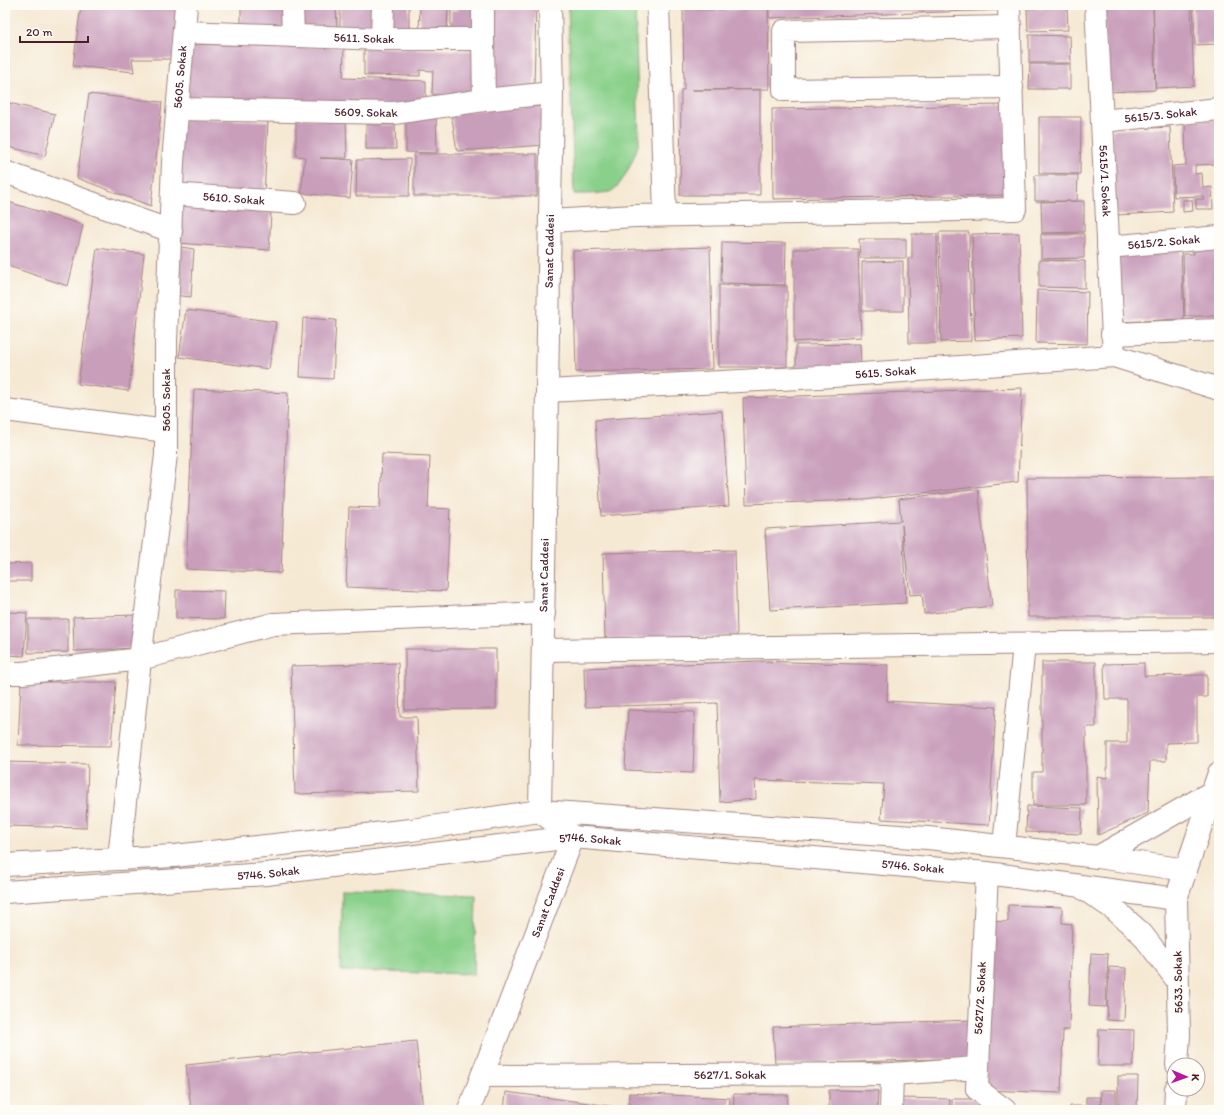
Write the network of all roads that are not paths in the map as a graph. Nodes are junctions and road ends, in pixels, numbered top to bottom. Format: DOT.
graph roads {
  1 [pos="186,5"];
  2 [pos="292,5"];
  3 [pos="383,5"];
  4 [pos="483,5"];
  5 [pos="550,5"];
  6 [pos="658,5"];
  7 [pos="1009,5"];
  8 [pos="1096,5"];
  9 [pos="1010,27"];
  10 [pos="184,32"];
  11 [pos="293,36"];
  12 [pos="382,39"];
  13 [pos="483,39"];
  14 [pos="1012,87"];
  15 [pos="552,93"];
  16 [pos="484,100"];
  17 [pos="178,109"];
  18 [pos="1219,109"];
  19 [pos="1102,120"];
  20 [pos="5,172"];
  21 [pos="172,194"];
  22 [pos="295,203"];
  23 [pos="666,215"];
  24 [pos="550,220"];
  25 [pos="171,231"];
  26 [pos="1219,237"];
  27 [pos="1108,247"];
  28 [pos="1219,330"];
  29 [pos="1112,334"];
  30 [pos="1114,356"];
  31 [pos="1219,389"];
  32 [pos="547,391"];
  33 [pos="5,410"];
  34 [pos="166,431"];
  35 [pos="544,613"];
  36 [pos="1219,641"];
  37 [pos="1024,644"];
  38 [pos="543,650"];
  39 [pos="140,659"];
  40 [pos="5,673"];
  41 [pos="1216,782"];
  42 [pos="540,811"];
  43 [pos="573,838"];
  44 [pos="1004,846"];
  45 [pos="1098,857"];
  46 [pos="119,859"];
  47 [pos="5,866"];
  48 [pos="1186,870"];
  49 [pos="988,873"];
  50 [pos="1078,885"];
  51 [pos="5,892"];
  52 [pos="1176,899"];
  53 [pos="1177,980"];
  54 [pos="1178,1057"];
  55 [pos="977,1068"];
  56 [pos="892,1074"];
  57 [pos="482,1076"];
  58 [pos="1176,1097"];
  59 [pos="469,1110"];
  60 [pos="891,1110"];
  61 [pos="1005,1110"];
  62 [pos="1175,1110"];
  1 -- 10 [label="street, 5605. Sokak"];
  2 -- 11 [label="street"];
  3 -- 12 [label="street"];
  4 -- 13 [label="street"];
  5 -- 15 [label="street, Sanat Caddesi"];
  6 -- 23 [label="street"];
  7 -- 9 [label="street"];
  8 -- 19 [label="street, 5615/1. Sokak"];
  9 -- 14 [label="street"];
  9 -- 14 [label="street"];
  10 -- 11 [label="street, 5611. Sokak"];
  10 -- 17 [label="street, 5605. Sokak"];
  11 -- 12 [label="street, 5611. Sokak"];
  12 -- 13 [label="street, 5611. Sokak"];
  13 -- 16 [label="street"];
  14 -- 23 [label="street"];
  15 -- 16 [label="street, 5609. Sokak"];
  15 -- 24 [label="street, Sanat Caddesi"];
  16 -- 17 [label="street, 5609. Sokak"];
  17 -- 21 [label="street, 5605. Sokak"];
  18 -- 19 [label="street, 5615/3. Sokak"];
  19 -- 27 [label="street, 5615/1. Sokak"];
  20 -- 25 [label="street"];
  21 -- 22 [label="street, 5610. Sokak"];
  21 -- 25 [label="street, 5605. Sokak"];
  23 -- 24 [label="street"];
  24 -- 32 [label="street, Sanat Caddesi"];
  25 -- 34 [label="street, 5605. Sokak"];
  26 -- 27 [label="street, 5615/2. Sokak"];
  27 -- 29 [label="street, 5615/1. Sokak"];
  28 -- 29 [label="street"];
  29 -- 30 [label="street, 5615/1. Sokak"];
  30 -- 31 [label="street, 5615. Sokak"];
  30 -- 32 [label="street, 5615. Sokak"];
  32 -- 35 [label="street, Sanat Caddesi"];
  33 -- 34 [label="street"];
  34 -- 39 [label="street, 5605. Sokak"];
  35 -- 38 [label="street, Sanat Caddesi"];
  35 -- 39 [label="street"];
  36 -- 37 [label="street"];
  37 -- 38 [label="street"];
  37 -- 44 [label="street"];
  38 -- 42 [label="street, Sanat Caddesi"];
  39 -- 40 [label="street"];
  39 -- 46 [label="street, 5605. Sokak"];
  41 -- 45 [label="street"];
  41 -- 48 [label="street, 5633. Sokak"];
  42 -- 43 [label="street"];
  42 -- 44 [label="street"];
  42 -- 46 [label="street"];
  43 -- 49 [label="street, 5746. Sokak"];
  43 -- 51 [label="street, 5746. Sokak"];
  43 -- 57 [label="street, Sanat Caddesi"];
  44 -- 45 [label="street"];
  45 -- 48 [label="street"];
  46 -- 47 [label="street"];
  48 -- 52 [label="street, 5633. Sokak"];
  49 -- 50 [label="street, 5746. Sokak"];
  49 -- 55 [label="street, 5627/2. Sokak"];
  50 -- 52 [label="street, 5746. Sokak"];
  50 -- 53 [label="street"];
  52 -- 53 [label="street, 5633. Sokak"];
  53 -- 54 [label="street, 5633. Sokak"];
  55 -- 56 [label="street, 5627/1. Sokak"];
  55 -- 61 [label="street, 5627/2. Sokak"];
  56 -- 57 [label="street, 5627/1. Sokak"];
  56 -- 60 [label="street"];
  57 -- 59 [label="street, Sanat Caddesi"];
  58 -- 62 [label="street"];
}
